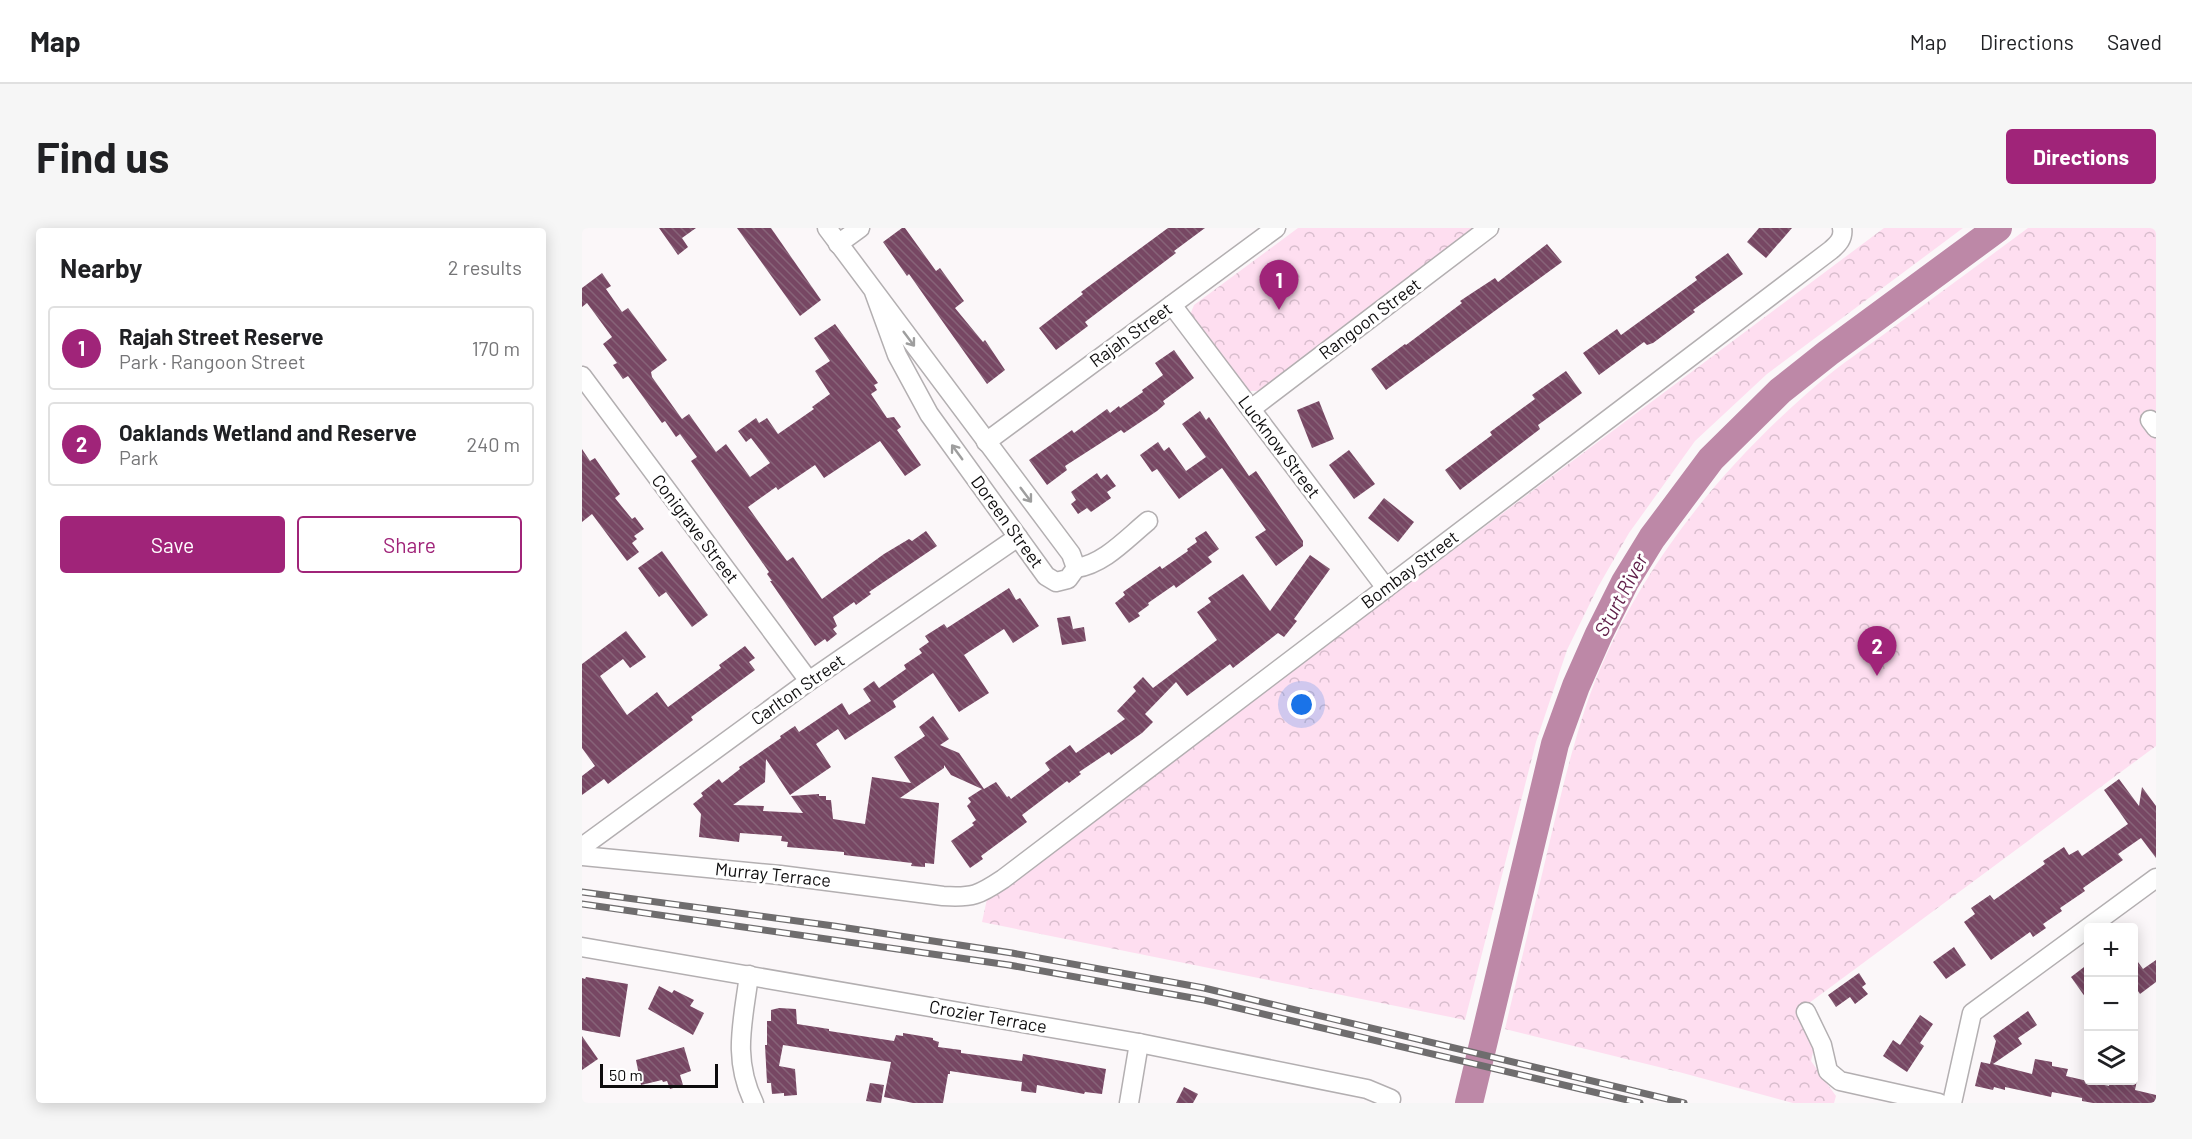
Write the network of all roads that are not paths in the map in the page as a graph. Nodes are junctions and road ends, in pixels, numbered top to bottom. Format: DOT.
graph roads {
  1 [pos="827,228"];
  2 [pos="860,228"];
  3 [pos="1276,228"];
  4 [pos="1489,228"];
  5 [pos="1842,228"];
  6 [pos="838,244"];
  7 [pos="874,292"];
  8 [pos="1172,305"];
  9 [pos="582,376"];
  10 [pos="1251,409"];
  11 [pos="987,442"];
  12 [pos="1148,521"];
  13 [pos="1018,537"];
  14 [pos="1076,568"];
  15 [pos="1386,588"];
  16 [pos="809,681"];
  17 [pos="582,847"];
  18 [pos="582,856"];
  19 [pos="2156,878"];
  20 [pos="964,898"];
  21 [pos="582,947"];
  22 [pos="749,975"];
  23 [pos="1806,1012"];
  24 [pos="1139,1043"];
  25 [pos="1391,1100"];
  26 [pos="754,1103"];
  27 [pos="1129,1103"];
  28 [pos="1939,1103"];
  29 [pos="1952,1103"];
  1 -- 6 [label="street, Doreen Street"];
  2 -- 6 [label="street"];
  3 -- 8 [label="street, Rajah Street"];
  4 -- 10 [label="street, Rangoon Street"];
  5 -- 15 [label="street, Bombay Street"];
  6 -- 7 [label="street, Doreen Street"];
  7 -- 11 [label="street, Doreen Street, one-way"];
  13 -- 7 [label="street, Doreen Street, one-way"];
  8 -- 10 [label="street, Lucknow Street"];
  8 -- 11 [label="street, Rajah Street"];
  9 -- 16 [label="street, Conigrave Street"];
  10 -- 15 [label="street, Lucknow Street"];
  11 -- 14 [label="street, Doreen Street, one-way"];
  12 -- 14 [label="street"];
  13 -- 14 [label="street, Doreen Street"];
  13 -- 16 [label="street, Carlton Street"];
  15 -- 20 [label="street, Bombay Street"];
  16 -- 17 [label="street, Carlton Street"];
  18 -- 20 [label="street, Murray Terrace"];
  19 -- 29 [label="street"];
  21 -- 22 [label="street, Crozier Terrace"];
  22 -- 24 [label="street, Crozier Terrace"];
  22 -- 26 [label="street"];
  23 -- 28 [label="street"];
  24 -- 25 [label="street, Crozier Terrace"];
  24 -- 27 [label="street"];
}
